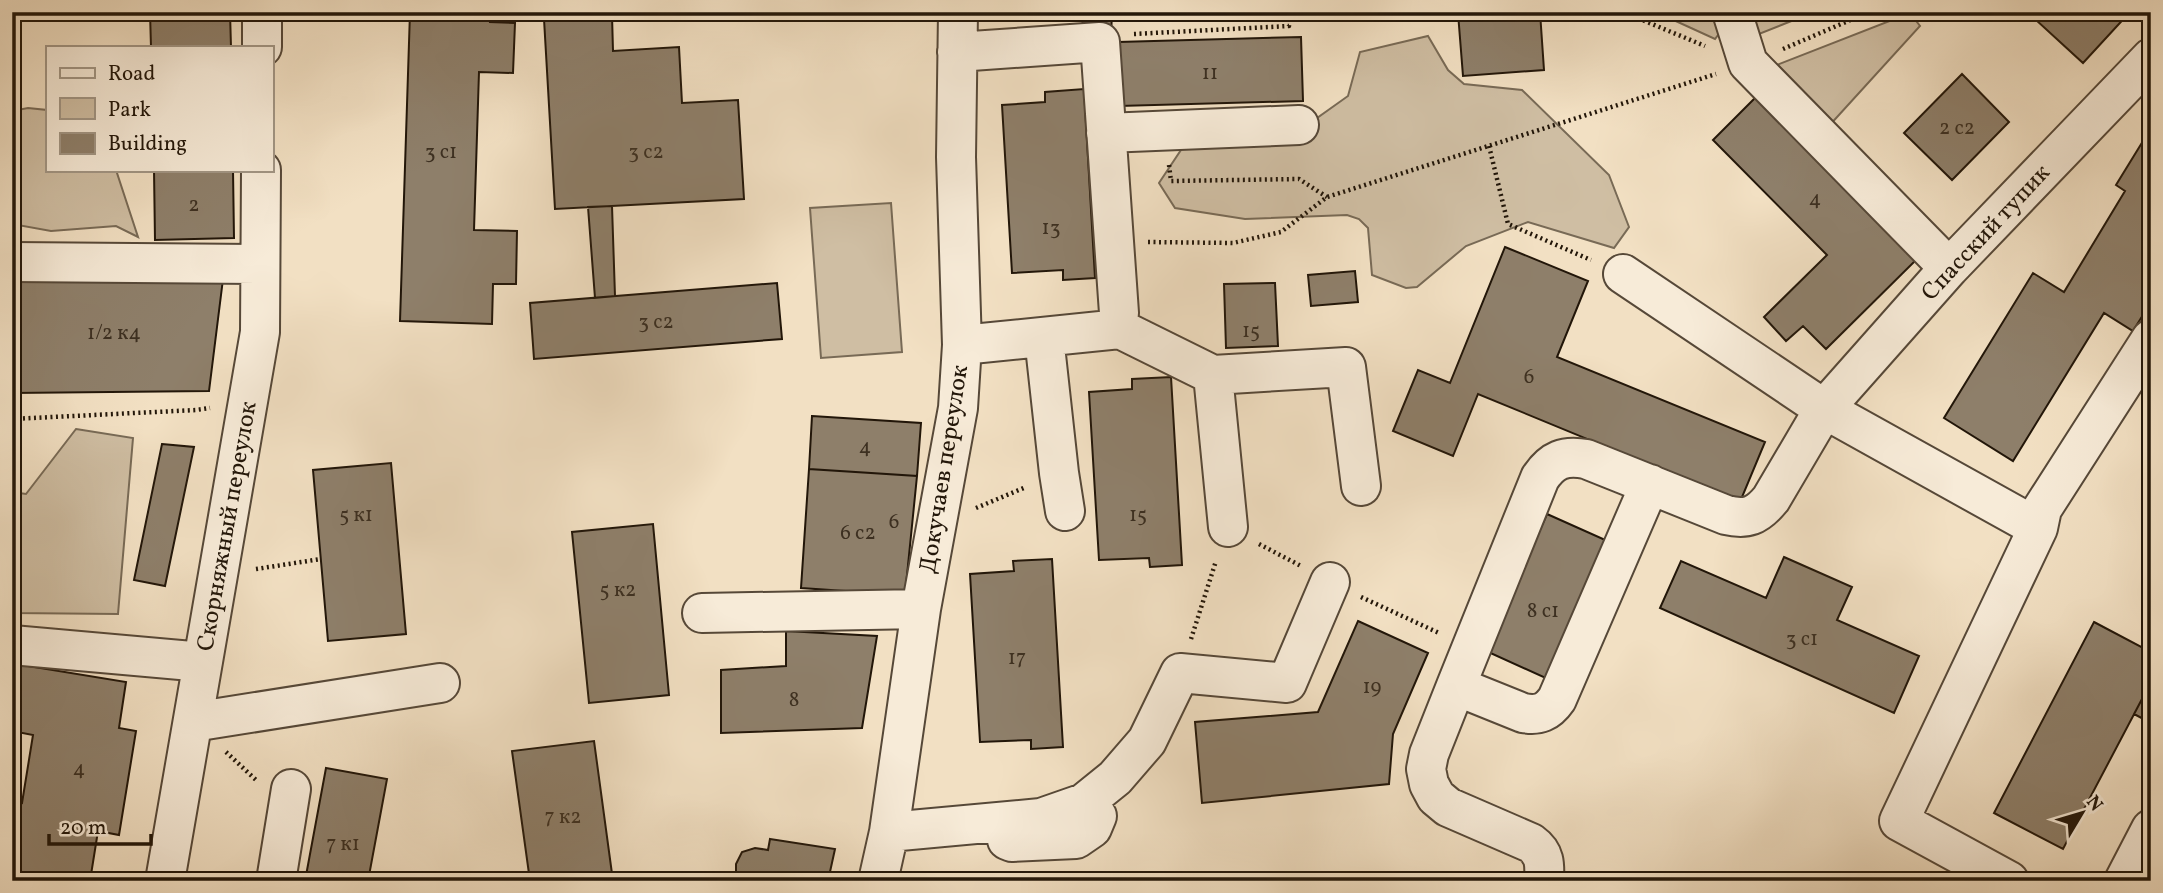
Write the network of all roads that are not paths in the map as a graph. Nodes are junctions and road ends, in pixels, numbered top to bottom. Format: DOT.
graph roads {
  1 [pos="262,12"];
  2 [pos="958,12"];
  3 [pos="1732,12"];
  4 [pos="262,46"];
  5 [pos="957,52"];
  6 [pos="2151,58"];
  7 [pos="1299,125"];
  8 [pos="1107,133"];
  9 [pos="261,172"];
  10 [pos="12,262"];
  11 [pos="260,264"];
  12 [pos="1949,268"];
  13 [pos="1623,274"];
  14 [pos="1119,313"];
  15 [pos="1044,337"];
  16 [pos="2151,339"];
  17 [pos="962,345"];
  18 [pos="1213,375"];
  19 [pos="1824,409"];
  20 [pos="1650,484"];
  21 [pos="1361,486"];
  22 [pos="1065,510"];
  23 [pos="1228,527"];
  24 [pos="2038,528"];
  25 [pos="1330,582"];
  26 [pos="921,609"];
  27 [pos="702,613"];
  28 [pos="12,645"];
  29 [pos="203,662"];
  30 [pos="440,684"];
  31 [pos="1456,686"];
  32 [pos="192,722"];
  33 [pos="290,796"];
  34 [pos="1097,816"];
  35 [pos="962,825"];
  36 [pos="2151,829"];
  37 [pos="889,832"];
  38 [pos="165,881"];
  39 [pos="276,881"];
  40 [pos="878,881"];
  41 [pos="1544,881"];
  42 [pos="2009,881"];
  43 [pos="2124,881"];
  1 -- 4 [label="street"];
  2 -- 5 [label="street, Докучаев переулок"];
  3 -- 12 [label="street"];
  5 -- 8 [label="street"];
  5 -- 17 [label="street, Докучаев переулок"];
  6 -- 12 [label="street, Спасский тупик"];
  7 -- 8 [label="street"];
  8 -- 14 [label="street"];
  9 -- 11 [label="street, Скорняжный переулок"];
  10 -- 11 [label="street"];
  11 -- 29 [label="street, Скорняжный переулок"];
  12 -- 19 [label="street, Спасский тупик"];
  13 -- 19 [label="street"];
  15 -- 17 [label="street"];
  15 -- 18 [label="street"];
  15 -- 22 [label="street"];
  16 -- 24 [label="street"];
  17 -- 26 [label="street, Докучаев переулок"];
  18 -- 21 [label="street"];
  18 -- 23 [label="street"];
  19 -- 20 [label="street, Спасский тупик"];
  19 -- 24 [label="street"];
  20 -- 31 [label="street"];
  20 -- 31 [label="street, Спасский тупик"];
  24 -- 42 [label="street"];
  25 -- 35 [label="street"];
  26 -- 27 [label="street"];
  26 -- 37 [label="street, Докучаев переулок"];
  28 -- 29 [label="street"];
  29 -- 32 [label="street, Скорняжный переулок"];
  30 -- 32 [label="street"];
  31 -- 41 [label="street, Спасский тупик"];
  32 -- 38 [label="street, Скорняжный переулок"];
  33 -- 39 [label="street"];
  34 -- 35 [label="street"];
  35 -- 37 [label="street"];
  36 -- 43 [label="street"];
  37 -- 40 [label="street, Докучаев переулок"];
}
